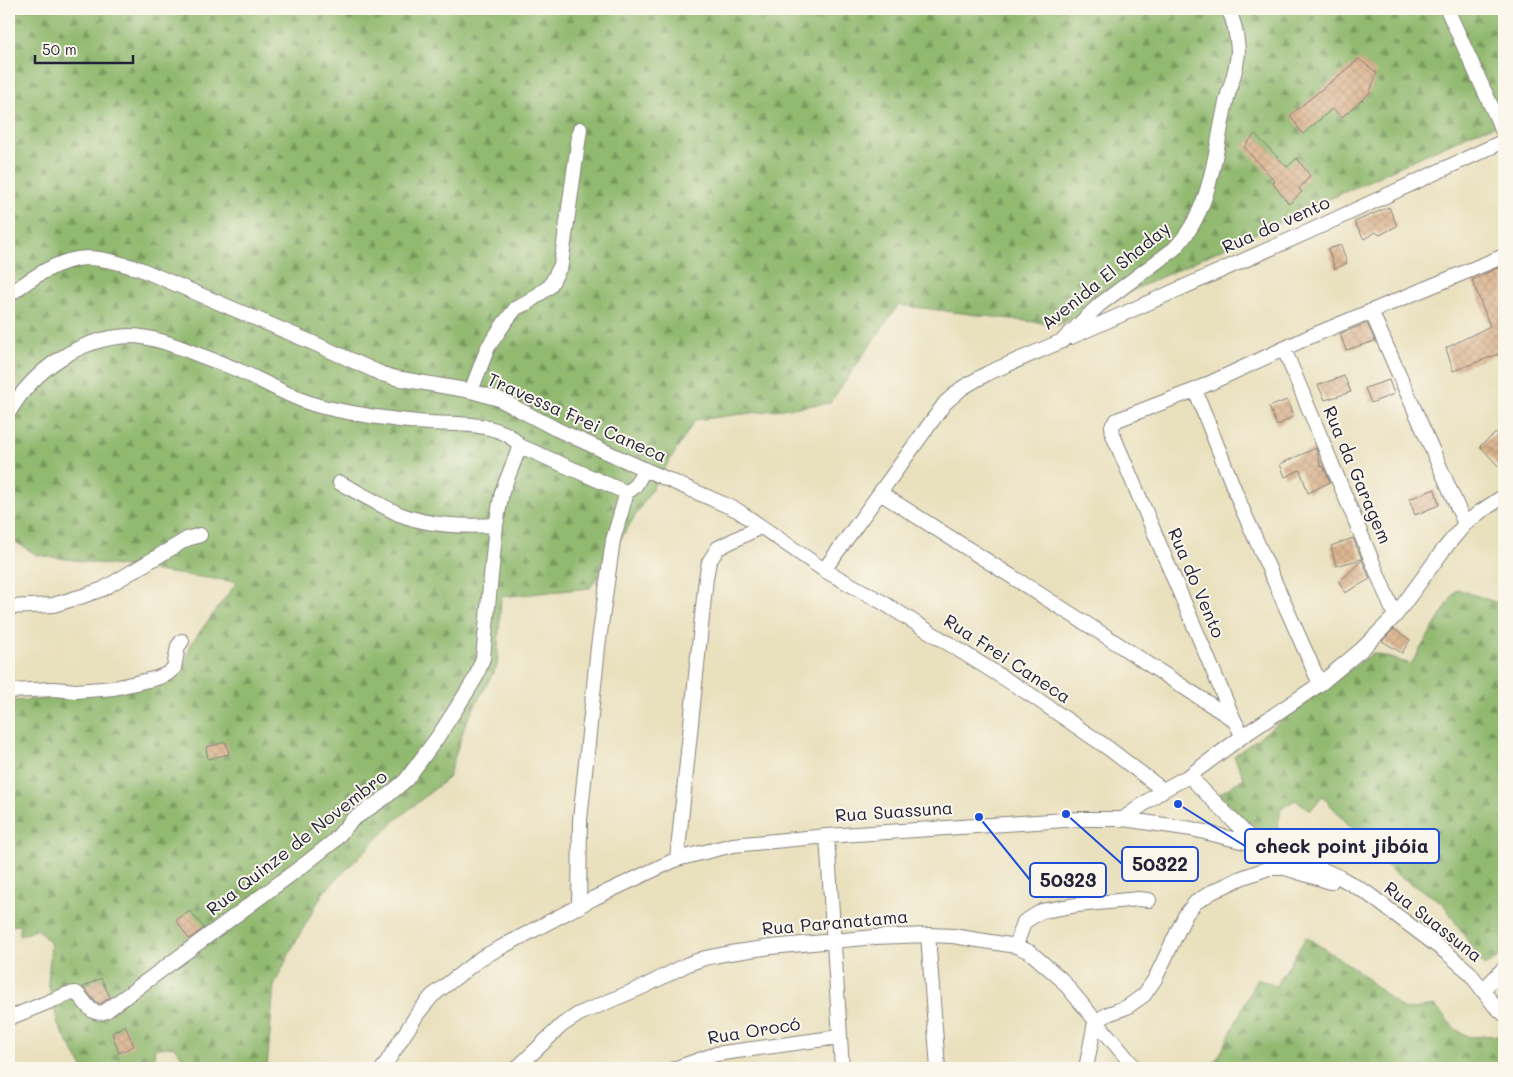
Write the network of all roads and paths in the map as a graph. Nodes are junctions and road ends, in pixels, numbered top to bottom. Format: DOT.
graph roads {
  1 [pos="1228,9"];
  2 [pos="1447,9"];
  3 [pos="580,129"];
  4 [pos="1504,134"];
  5 [pos="1504,141"];
  6 [pos="1504,256"];
  7 [pos="9,295"];
  8 [pos="1370,311"];
  9 [pos="1062,341"];
  10 [pos="1284,348"];
  11 [pos="1195,390"];
  12 [pos="471,391"];
  13 [pos="9,412"];
  14 [pos="520,446"];
  15 [pos="644,469"];
  16 [pos="340,483"];
  17 [pos="628,492"];
  18 [pos="880,493"];
  19 [pos="1504,496"];
  20 [pos="1465,524"];
  21 [pos="496,525"];
  22 [pos="760,527"];
  23 [pos="200,536"];
  24 [pos="824,570"];
  25 [pos="9,607"];
  26 [pos="1395,616"];
  27 [pos="182,641"];
  28 [pos="1320,684"];
  29 [pos="9,691"];
  30 [pos="1234,720"];
  31 [pos="1243,736"];
  32 [pos="1189,776"];
  33 [pos="1162,790"];
  34 [pos="1123,819"];
  35 [pos="827,836"];
  36 [pos="1257,845"];
  37 [pos="677,859"];
  38 [pos="1367,894"];
  39 [pos="1149,900"];
  40 [pos="579,907"];
  41 [pos="928,935"];
  42 [pos="834,942"];
  43 [pos="1016,946"];
  44 [pos="1504,968"];
  45 [pos="1483,990"];
  46 [pos="1504,1014"];
  47 [pos="9,1018"];
  48 [pos="1095,1022"];
  49 [pos="839,1037"];
  50 [pos="382,1068"];
  51 [pos="517,1068"];
  52 [pos="676,1068"];
  53 [pos="842,1068"];
  54 [pos="938,1068"];
  55 [pos="1086,1068"];
  56 [pos="1135,1068"];
  1 -- 9 [label="street, Avenida El Shaday"];
  2 -- 4 [label="street"];
  3 -- 12 [label="street"];
  5 -- 9 [label="street, Rua do vento"];
  6 -- 8 [label="street"];
  7 -- 12 [label="street, Travessa Frei Caneca"];
  8 -- 10 [label="street"];
  8 -- 20 [label="street"];
  9 -- 18 [label="street, Avenida El Shaday"];
  10 -- 11 [label="street"];
  10 -- 26 [label="street, Rua da Garagem"];
  11 -- 28 [label="street"];
  11 -- 30 [label="street, Rua do Vento"];
  12 -- 15 [label="street, Travessa Frei Caneca"];
  13 -- 14 [label="street"];
  14 -- 17 [label="street"];
  14 -- 21 [label="street, Rua Quinze de Novembro"];
  15 -- 17 [label="street"];
  15 -- 22 [label="street, Travessa Frei Caneca"];
  16 -- 21 [label="street"];
  17 -- 40 [label="street"];
  18 -- 24 [label="street, Avenida El Shaday"];
  18 -- 30 [label="street"];
  19 -- 20 [label="street"];
  20 -- 26 [label="street"];
  21 -- 47 [label="street, Rua Quinze de Novembro"];
  22 -- 24 [label="street, Travessa Frei Caneca"];
  22 -- 37 [label="street"];
  23 -- 25 [label="street"];
  24 -- 33 [label="street, Rua Frei Caneca"];
  26 -- 28 [label="street"];
  27 -- 29 [label="street"];
  28 -- 31 [label="street"];
  30 -- 31 [label="street, Rua do Vento"];
  31 -- 32 [label="street"];
  32 -- 33 [label="street"];
  32 -- 36 [label="street"];
  33 -- 34 [label="street"];
  34 -- 35 [label="street, Rua Suassuna"];
  34 -- 36 [label="street, Rua Suassuna"];
  35 -- 37 [label="street, Rua Suassuna"];
  35 -- 42 [label="street"];
  36 -- 38 [label="street, Rua Suassuna"];
  37 -- 40 [label="street, Rua Suassuna"];
  38 -- 45 [label="street, Rua Suassuna"];
  38 -- 48 [label="street"];
  39 -- 43 [label="street"];
  40 -- 50 [label="street, Rua Suassuna"];
  41 -- 42 [label="street, Rua Paranatama"];
  41 -- 43 [label="street, Rua Paranatama"];
  41 -- 54 [label="street"];
  42 -- 49 [label="street"];
  42 -- 51 [label="street, Rua Paranatama"];
  43 -- 48 [label="street, Rua Paranatama"];
  44 -- 45 [label="street"];
  45 -- 46 [label="street, Rua Suassuna"];
  48 -- 55 [label="street"];
  48 -- 56 [label="street, Rua Paranatama"];
  49 -- 52 [label="street, Rua Orocó"];
  49 -- 53 [label="street"];
}
